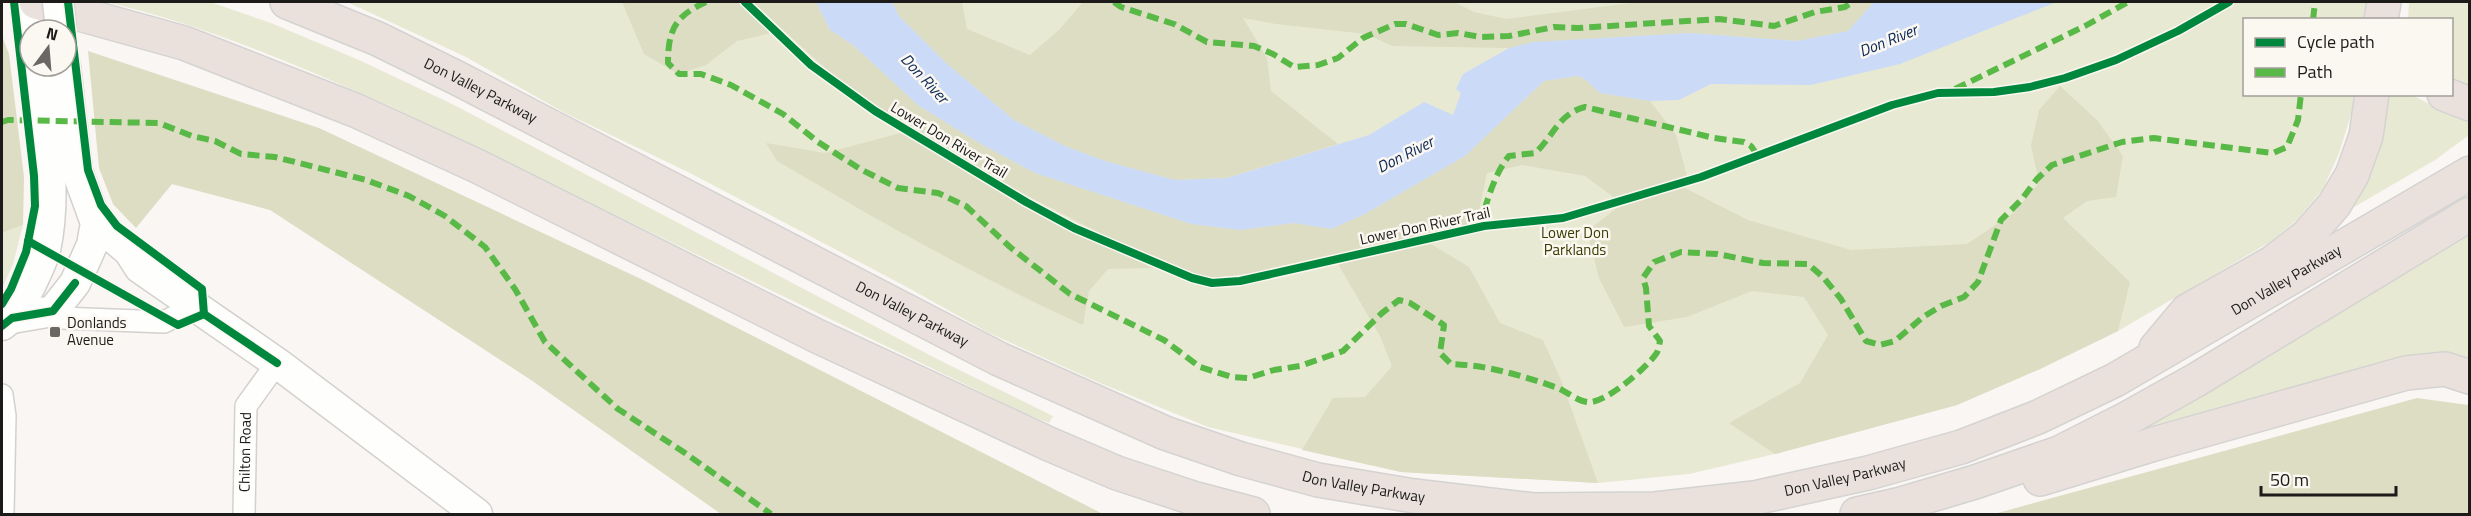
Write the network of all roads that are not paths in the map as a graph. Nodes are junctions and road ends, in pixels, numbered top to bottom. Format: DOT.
graph roads {
  1 [pos="30,2"];
  2 [pos="36,2"];
  3 [pos="58,2"];
  4 [pos="287,2"];
  5 [pos="2384,2"];
  6 [pos="2397,2"];
  7 [pos="32,18"];
  8 [pos="60,18"];
  9 [pos="2381,18"];
  10 [pos="2396,18"];
  11 [pos="41,78"];
  12 [pos="65,78"];
  13 [pos="2372,96"];
  14 [pos="2448,96"];
  15 [pos="2469,104"];
  16 [pos="64,173"];
  17 [pos="2469,173"];
  18 [pos="2469,214"];
  19 [pos="94,234"];
  20 [pos="194,307"];
  21 [pos="53,311"];
  22 [pos="7,322"];
  23 [pos="277,363"];
  24 [pos="2142,365"];
  25 [pos="2469,377"];
  26 [pos="2,395"];
  27 [pos="1975,482"];
  28 [pos="3,514"];
  29 [pos="244,514"];
  30 [pos="477,514"];
  31 [pos="1253,514"];
  32 [pos="1857,514"];
  1 -- 7 [label="street"];
  2 -- 31 [label="highway"];
  3 -- 8 [label="street, bridge"];
  4 -- 24 [label="highway, Don Valley Parkway"];
  5 -- 9 [label="highway"];
  6 -- 10 [label="highway"];
  11 -- 16 [label="street"];
  12 -- 16 [label="street"];
  13 -- 24 [label="highway"];
  14 -- 15 [label="highway"];
  16 -- 19 [label="street"];
  16 -- 22 [label="street"];
  17 -- 24 [label="highway, Don Valley Parkway"];
  18 -- 27 [label="highway"];
  19 -- 20 [label="street"];
  19 -- 21 [label="street"];
  20 -- 21 [label="street"];
  20 -- 23 [label="street"];
  21 -- 22 [label="street"];
  23 -- 29 [label="street, Chilton Road"];
  23 -- 30 [label="street"];
  25 -- 27 [label="highway"];
  26 -- 28 [label="street"];
  27 -- 32 [label="highway"];
}
